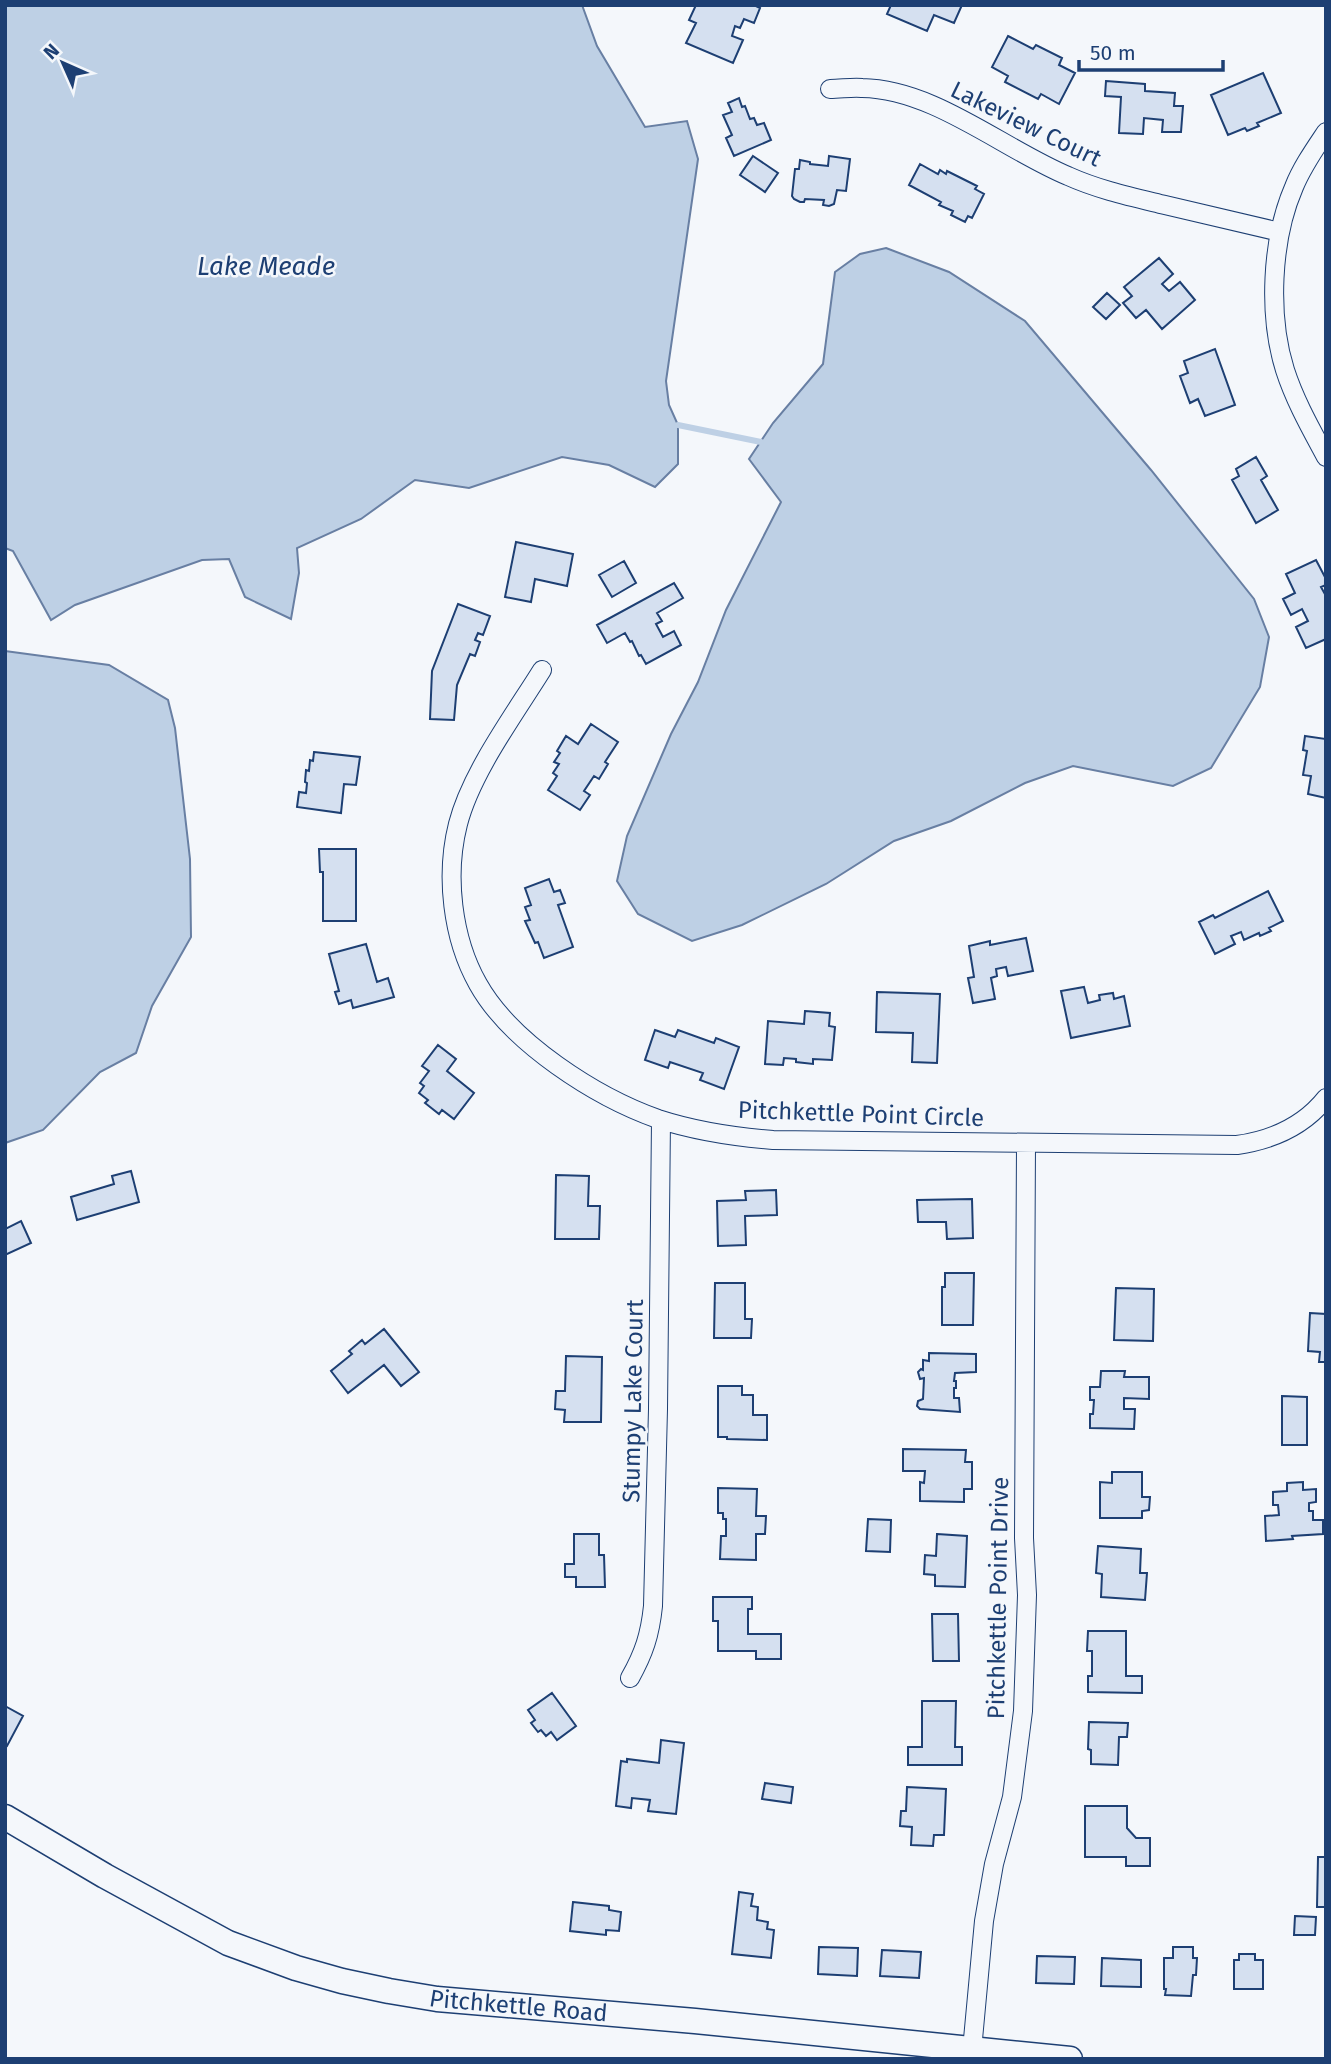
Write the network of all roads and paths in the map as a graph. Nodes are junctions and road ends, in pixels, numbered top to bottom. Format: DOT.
graph roads {
  1 [pos="830,89"];
  2 [pos="1326,132"];
  3 [pos="1280,232"];
  4 [pos="1326,457"];
  5 [pos="541,670"];
  6 [pos="1326,1098"];
  7 [pos="661,1120"];
  8 [pos="1026,1144"];
  9 [pos="630,1678"];
  10 [pos="5,1817"];
  11 [pos="972,2050"];
  12 [pos="1070,2059"];
  1 -- 3 [label="street, Lakeview Court"];
  2 -- 3 [label="street"];
  3 -- 4 [label="street"];
  5 -- 7 [label="street, Pitchkettle Point Circle"];
  6 -- 8 [label="street, Pitchkettle Point Circle"];
  7 -- 8 [label="street, Pitchkettle Point Circle"];
  7 -- 9 [label="street, Stumpy Lake Court"];
  8 -- 11 [label="street, Pitchkettle Point Drive"];
  10 -- 11 [label="main road, Pitchkettle Road"];
  11 -- 12 [label="main road, Pitchkettle Road"];
}
